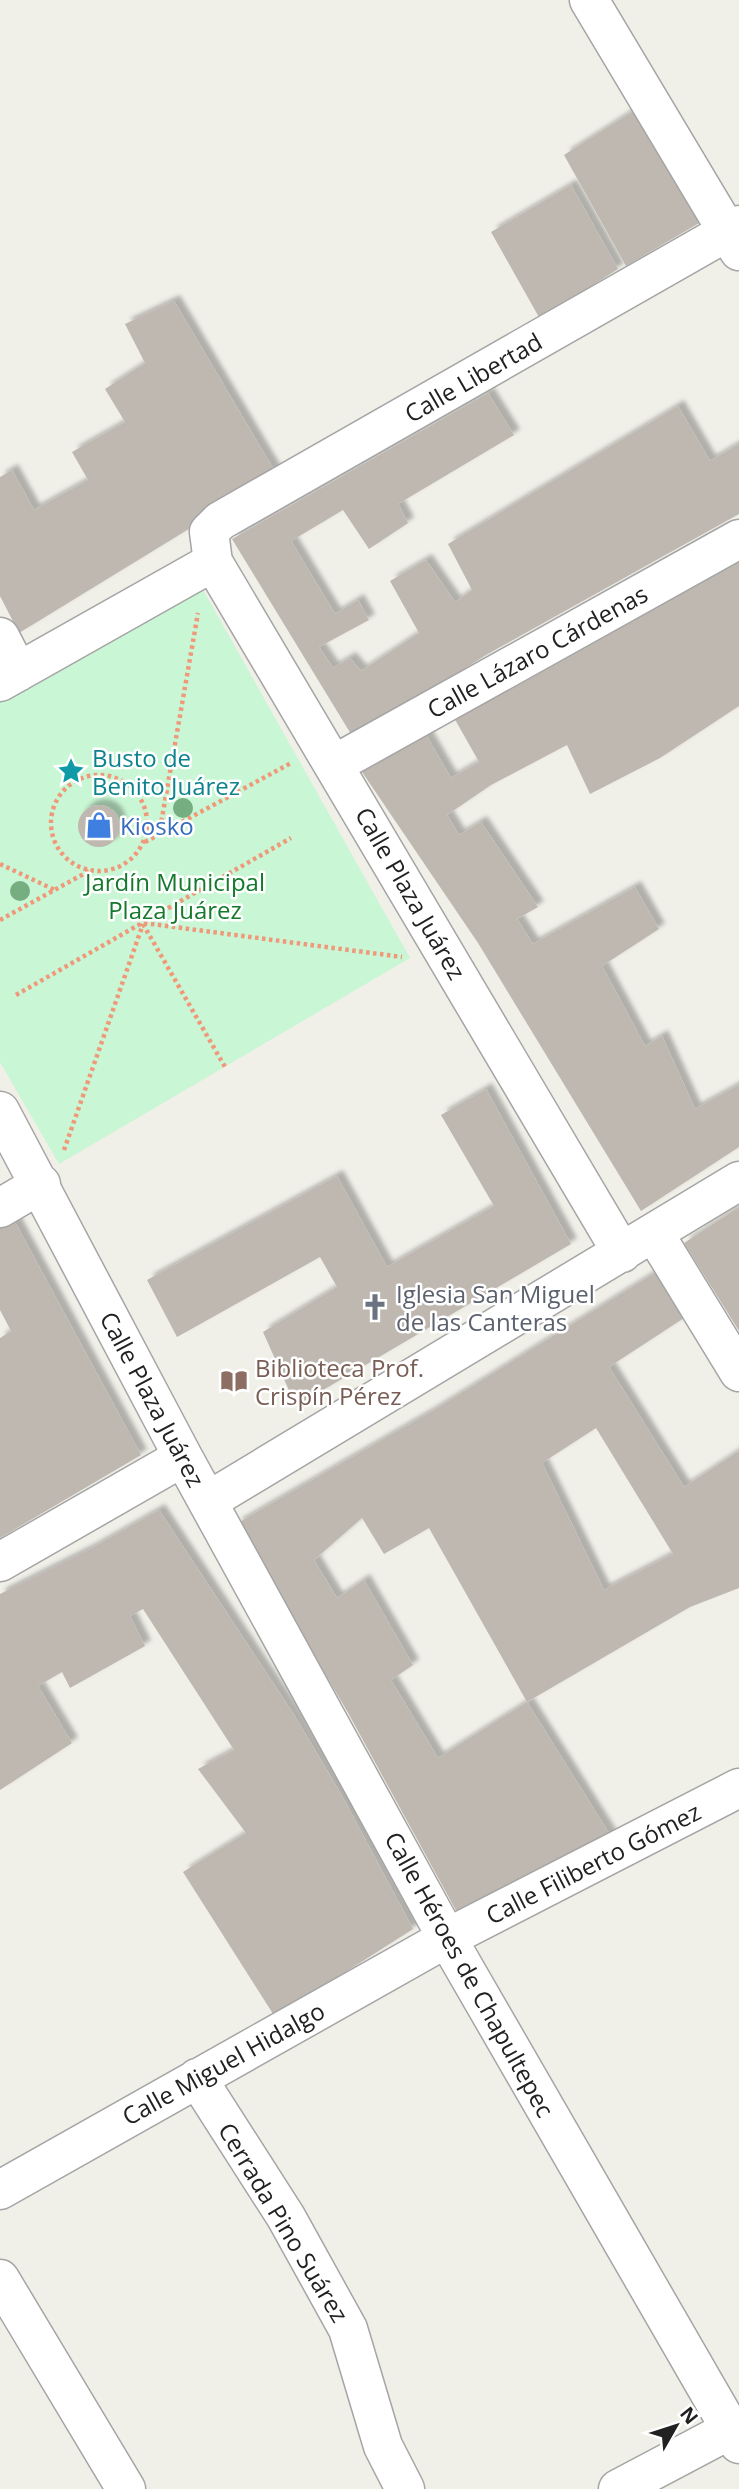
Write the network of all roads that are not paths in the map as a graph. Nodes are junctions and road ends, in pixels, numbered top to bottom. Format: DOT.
graph roads {
  1 [pos="589,0"];
  2 [pos="735,236"];
  3 [pos="739,539"];
  4 [pos="211,547"];
  5 [pos="0,637"];
  6 [pos="9,677"];
  7 [pos="316,762"];
  8 [pos="0,1111"];
  9 [pos="739,1181"];
  10 [pos="41,1184"];
  11 [pos="0,1208"];
  12 [pos="638,1243"];
  13 [pos="739,1373"];
  14 [pos="183,1457"];
  15 [pos="208,1501"];
  16 [pos="0,1562"];
  17 [pos="739,1788"];
  18 [pos="447,1938"];
  19 [pos="197,2078"];
  20 [pos="0,2190"];
  21 [pos="0,2279"];
  22 [pos="736,2433"];
  23 [pos="126,2489"];
  24 [pos="405,2489"];
  25 [pos="618,2489"];
  1 -- 2 [label="street"];
  2 -- 4 [label="street, Calle Libertad"];
  3 -- 7 [label="street, Calle Lázaro Cárdenas"];
  4 -- 6 [label="street, Calle Libertad"];
  4 -- 7 [label="street, Calle Plaza Juárez"];
  5 -- 6 [label="street"];
  7 -- 12 [label="street, Calle Plaza Juárez"];
  8 -- 10 [label="street, Calle Plaza Juárez"];
  9 -- 12 [label="street"];
  10 -- 11 [label="street"];
  10 -- 14 [label="street, Calle Plaza Juárez"];
  12 -- 13 [label="street, Calle Plaza Juárez"];
  12 -- 15 [label="street"];
  14 -- 15 [label="street, Calle Plaza Juárez"];
  14 -- 16 [label="street"];
  15 -- 18 [label="street, Calle Héroes de Chapultepec"];
  17 -- 18 [label="street, Calle Filiberto Gómez"];
  18 -- 19 [label="street, Calle Miguel Hidalgo"];
  18 -- 22 [label="street, Calle Héroes de Chapultepec"];
  19 -- 20 [label="street, Calle Miguel Hidalgo"];
  19 -- 24 [label="street, Cerrada Pino Suárez"];
  21 -- 23 [label="street"];
  22 -- 25 [label="street"];
}
